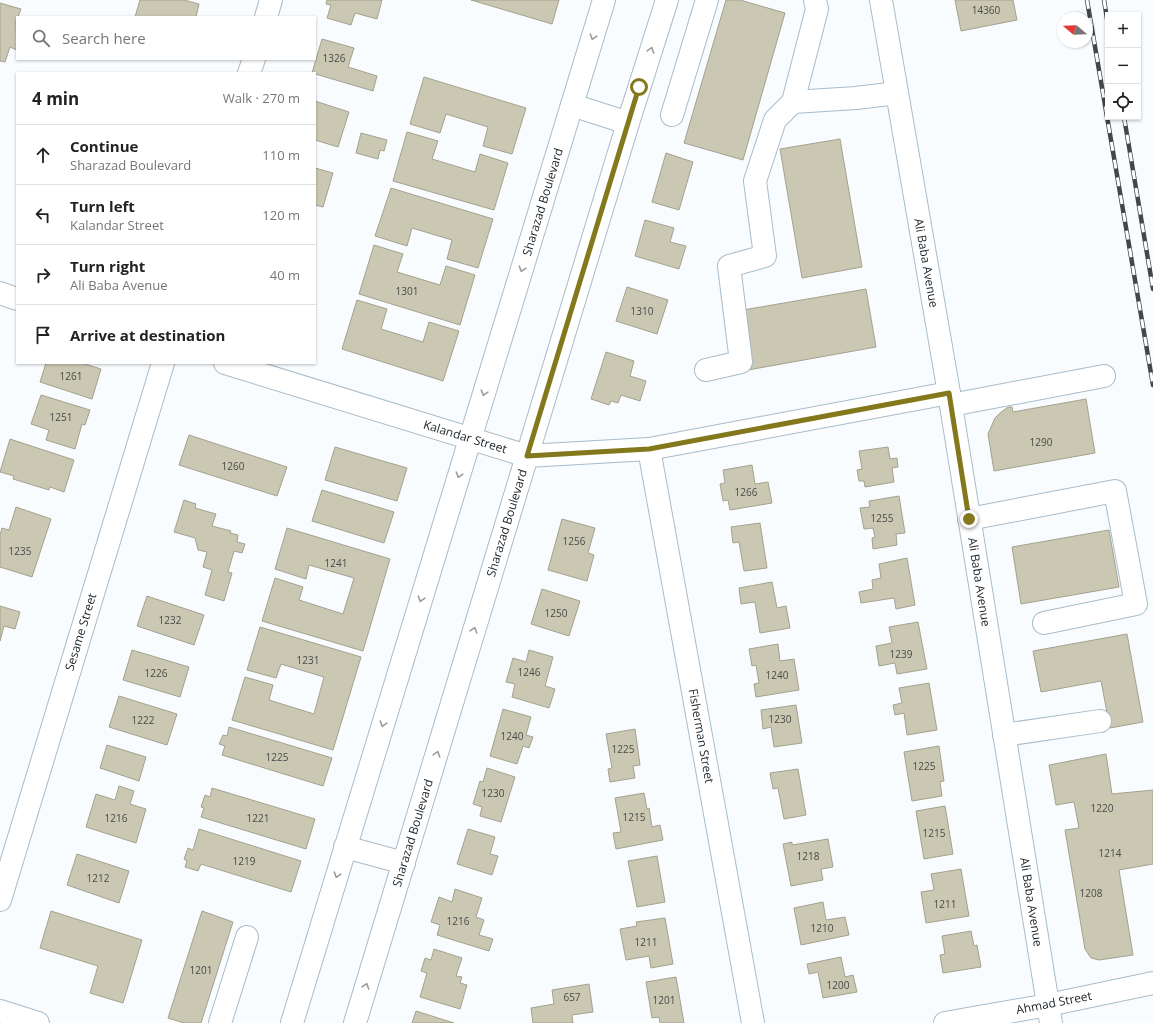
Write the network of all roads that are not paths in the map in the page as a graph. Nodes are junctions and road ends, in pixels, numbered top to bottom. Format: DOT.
graph roads {
  1 [pos="271,0"];
  2 [pos="604,0"];
  3 [pos="668,0"];
  4 [pos="707,0"];
  5 [pos="815,0"];
  6 [pos="881,0"];
  7 [pos="266,16"];
  8 [pos="254,60"];
  9 [pos="249,72"];
  10 [pos="897,93"];
  11 [pos="793,102"];
  12 [pos="572,105"];
  13 [pos="672,115"];
  14 [pos="628,123"];
  15 [pos="0,293"];
  16 [pos="16,299"];
  17 [pos="163,364"];
  18 [pos="228,364"];
  19 [pos="706,370"];
  20 [pos="1104,376"];
  21 [pos="950,399"];
  22 [pos="470,438"];
  23 [pos="649,449"];
  24 [pos="527,456"];
  25 [pos="969,519"];
  26 [pos="1044,623"];
  27 [pos="1100,721"];
  28 [pos="1004,735"];
  29 [pos="345,847"];
  30 [pos="404,863"];
  31 [pos="0,900"];
  32 [pos="247,937"];
  33 [pos="1146,985"];
  34 [pos="0,1011"];
  35 [pos="1049,1014"];
  36 [pos="38,1023"];
  37 [pos="220,1023"];
  38 [pos="292,1023"];
  39 [pos="355,1023"];
  40 [pos="753,1023"];
  41 [pos="946,1023"];
  1 -- 7 [label="street"];
  2 -- 12 [label="street, Sharazad Boulevard, one-way"];
  14 -- 3 [label="street, Sharazad Boulevard, one-way"];
  4 -- 13 [label="street"];
  5 -- 11 [label="street"];
  6 -- 10 [label="street, Ali Baba Avenue"];
  8 -- 9 [label="street"];
  10 -- 11 [label="street"];
  10 -- 21 [label="street, Ali Baba Avenue"];
  11 -- 19 [label="street"];
  12 -- 14 [label="street"];
  12 -- 22 [label="street, Sharazad Boulevard, one-way"];
  14 -- 24 [label="street, Sharazad Boulevard"];
  15 -- 16 [label="street"];
  17 -- 31 [label="street, Sesame Street"];
  18 -- 22 [label="street, Kalandar Street"];
  20 -- 21 [label="street, Kalandar Street"];
  21 -- 23 [label="street, Kalandar Street"];
  21 -- 25 [label="street, Ali Baba Avenue"];
  22 -- 24 [label="street, Kalandar Street"];
  22 -- 29 [label="street, Sharazad Boulevard, one-way"];
  23 -- 24 [label="street, Kalandar Street"];
  23 -- 40 [label="street, Fisherman Street"];
  30 -- 24 [label="street, Sharazad Boulevard, one-way"];
  25 -- 26 [label="street"];
  25 -- 28 [label="street, Ali Baba Avenue"];
  27 -- 28 [label="street"];
  28 -- 35 [label="street, Ali Baba Avenue"];
  29 -- 30 [label="street"];
  29 -- 38 [label="street, Sharazad Boulevard, one-way"];
  39 -- 30 [label="street, Sharazad Boulevard, one-way"];
  32 -- 37 [label="street"];
  33 -- 35 [label="street, Ahmad Street"];
  34 -- 36 [label="street"];
  35 -- 41 [label="street, Ahmad Street"];
}
